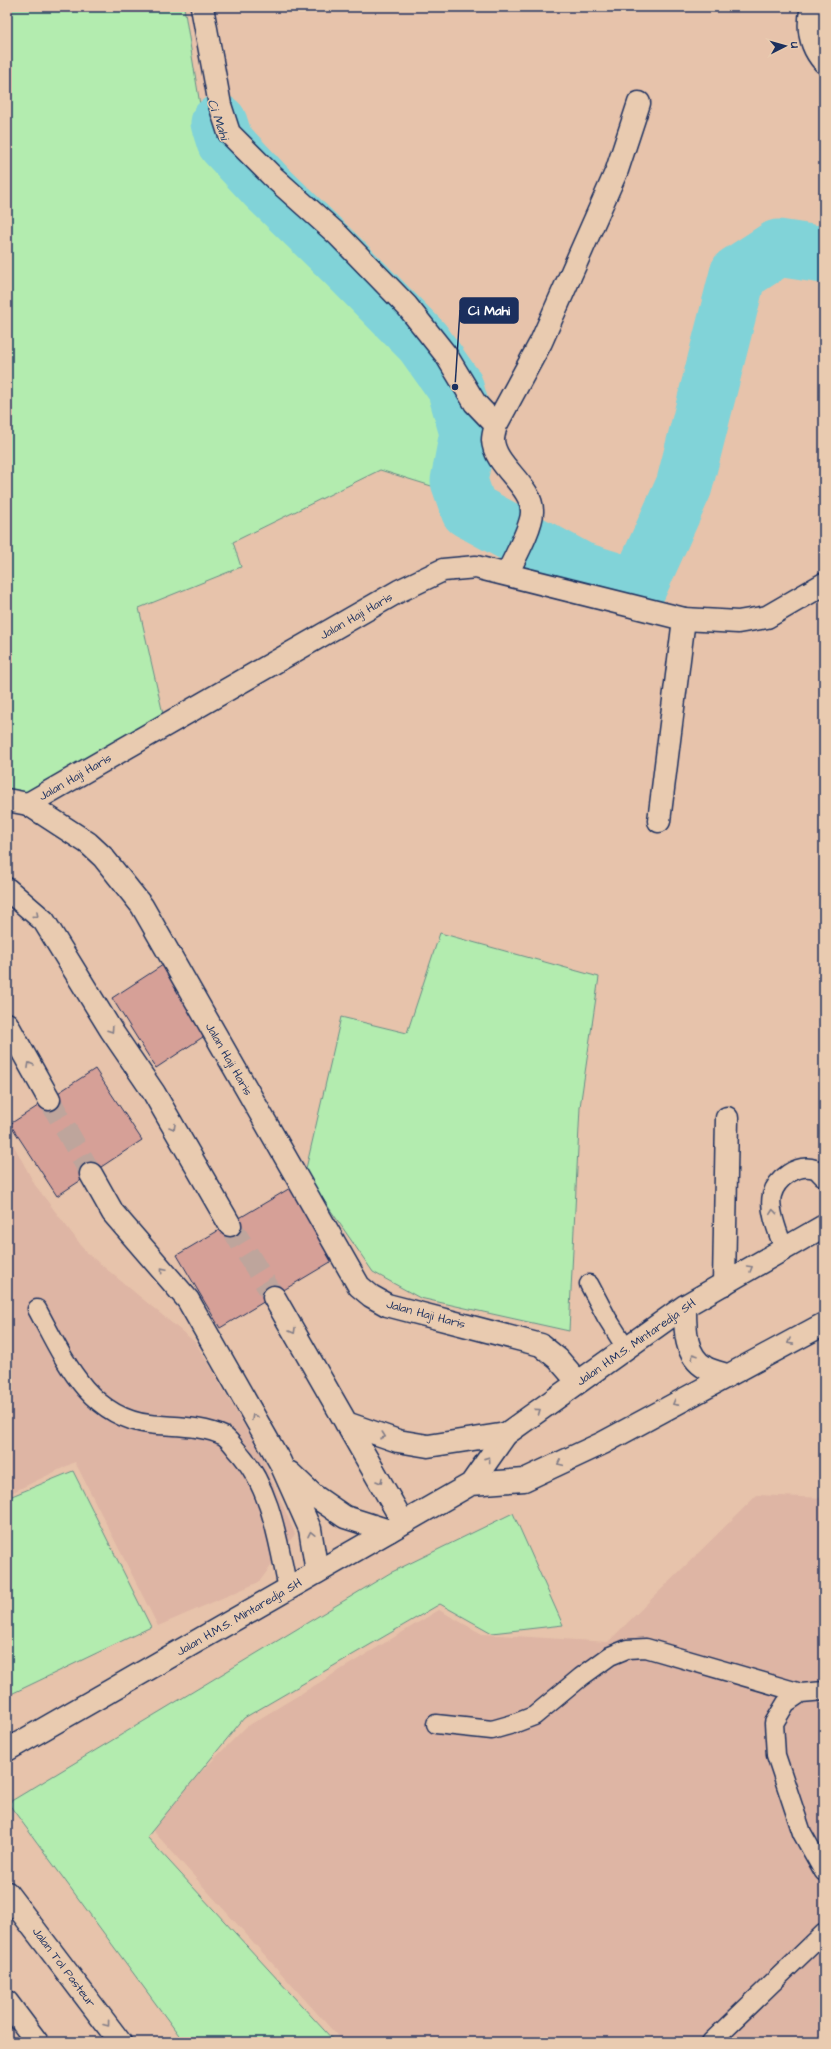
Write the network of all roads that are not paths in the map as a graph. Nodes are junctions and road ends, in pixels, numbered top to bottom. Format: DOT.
graph roads {
  1 [pos="202,7"];
  2 [pos="812,7"];
  3 [pos="824,62"];
  4 [pos="639,103"];
  5 [pos="496,425"];
  6 [pos="507,574"];
  7 [pos="824,584"];
  8 [pos="684,619"];
  9 [pos="7,800"];
  10 [pos="28,804"];
  11 [pos="659,821"];
  12 [pos="7,889"];
  13 [pos="7,1024"];
  14 [pos="49,1099"];
  15 [pos="727,1118"];
  16 [pos="91,1174"];
  17 [pos="824,1177"];
  18 [pos="230,1225"];
  19 [pos="824,1226"];
  20 [pos="784,1249"];
  21 [pos="589,1284"];
  22 [pos="724,1284"];
  23 [pos="274,1297"];
  24 [pos="685,1306"];
  25 [pos="37,1309"];
  26 [pos="824,1324"];
  27 [pos="626,1348"];
  28 [pos="726,1376"];
  29 [pos="578,1382"];
  30 [pos="346,1423"];
  31 [pos="506,1434"];
  32 [pos="280,1462"];
  33 [pos="471,1484"];
  34 [pos="396,1526"];
  35 [pos="318,1572"];
  36 [pos="288,1589"];
  37 [pos="824,1690"];
  38 [pos="802,1693"];
  39 [pos="436,1724"];
  40 [pos="7,1750"];
  41 [pos="824,1872"];
  42 [pos="7,1893"];
  43 [pos="824,1933"];
  44 [pos="7,2002"];
  45 [pos="37,2042"];
  46 [pos="120,2042"];
  47 [pos="711,2042"];
  1 -- 5 [label="main road"];
  2 -- 3 [label="main road"];
  4 -- 5 [label="main road"];
  5 -- 6 [label="main road"];
  6 -- 8 [label="main road, Jalan Haji Haris"];
  6 -- 10 [label="main road, Jalan Haji Haris"];
  7 -- 8 [label="main road, Jalan Haji Haris"];
  8 -- 11 [label="main road"];
  9 -- 10 [label="main road"];
  10 -- 29 [label="main road, Jalan Haji Haris"];
  12 -- 18 [label="main road, one-way"];
  14 -- 13 [label="main road, one-way"];
  15 -- 22 [label="main road"];
  32 -- 16 [label="main road, one-way"];
  20 -- 17 [label="lane, one-way"];
  19 -- 20 [label="main road, Jalan H.M.S. Mintaredja SH"];
  22 -- 20 [label="main road, Jalan H.M.S. Mintaredja SH, one-way"];
  21 -- 27 [label="lane"];
  22 -- 24 [label="main road, Jalan H.M.S. Mintaredja SH"];
  23 -- 30 [label="main road, one-way"];
  24 -- 27 [label="main road, Jalan H.M.S. Mintaredja SH"];
  28 -- 24 [label="main road, one-way"];
  25 -- 36 [label="lane"];
  26 -- 28 [label="main road, Jalan H.M.S. Mintaredja SH, one-way"];
  27 -- 29 [label="main road, Jalan H.M.S. Mintaredja SH"];
  28 -- 33 [label="main road, Jalan H.M.S. Mintaredja SH, one-way"];
  31 -- 29 [label="main road, Jalan H.M.S. Mintaredja SH, one-way"];
  30 -- 31 [label="main road, one-way"];
  30 -- 34 [label="main road, one-way"];
  33 -- 31 [label="main road, Jalan H.M.S. Mintaredja SH, one-way"];
  32 -- 34 [label="main road"];
  35 -- 32 [label="main road, one-way"];
  33 -- 34 [label="main road, Jalan H.M.S. Mintaredja SH"];
  34 -- 35 [label="main road, Jalan H.M.S. Mintaredja SH"];
  35 -- 36 [label="main road, Jalan H.M.S. Mintaredja SH"];
  36 -- 40 [label="main road, Jalan H.M.S. Mintaredja SH"];
  37 -- 38 [label="lane"];
  38 -- 39 [label="lane"];
  38 -- 41 [label="lane"];
  42 -- 46 [label="main road, Jalan Tol Pasteur, one-way"];
  43 -- 47 [label="lane"];
  44 -- 45 [label="main road"];
}
